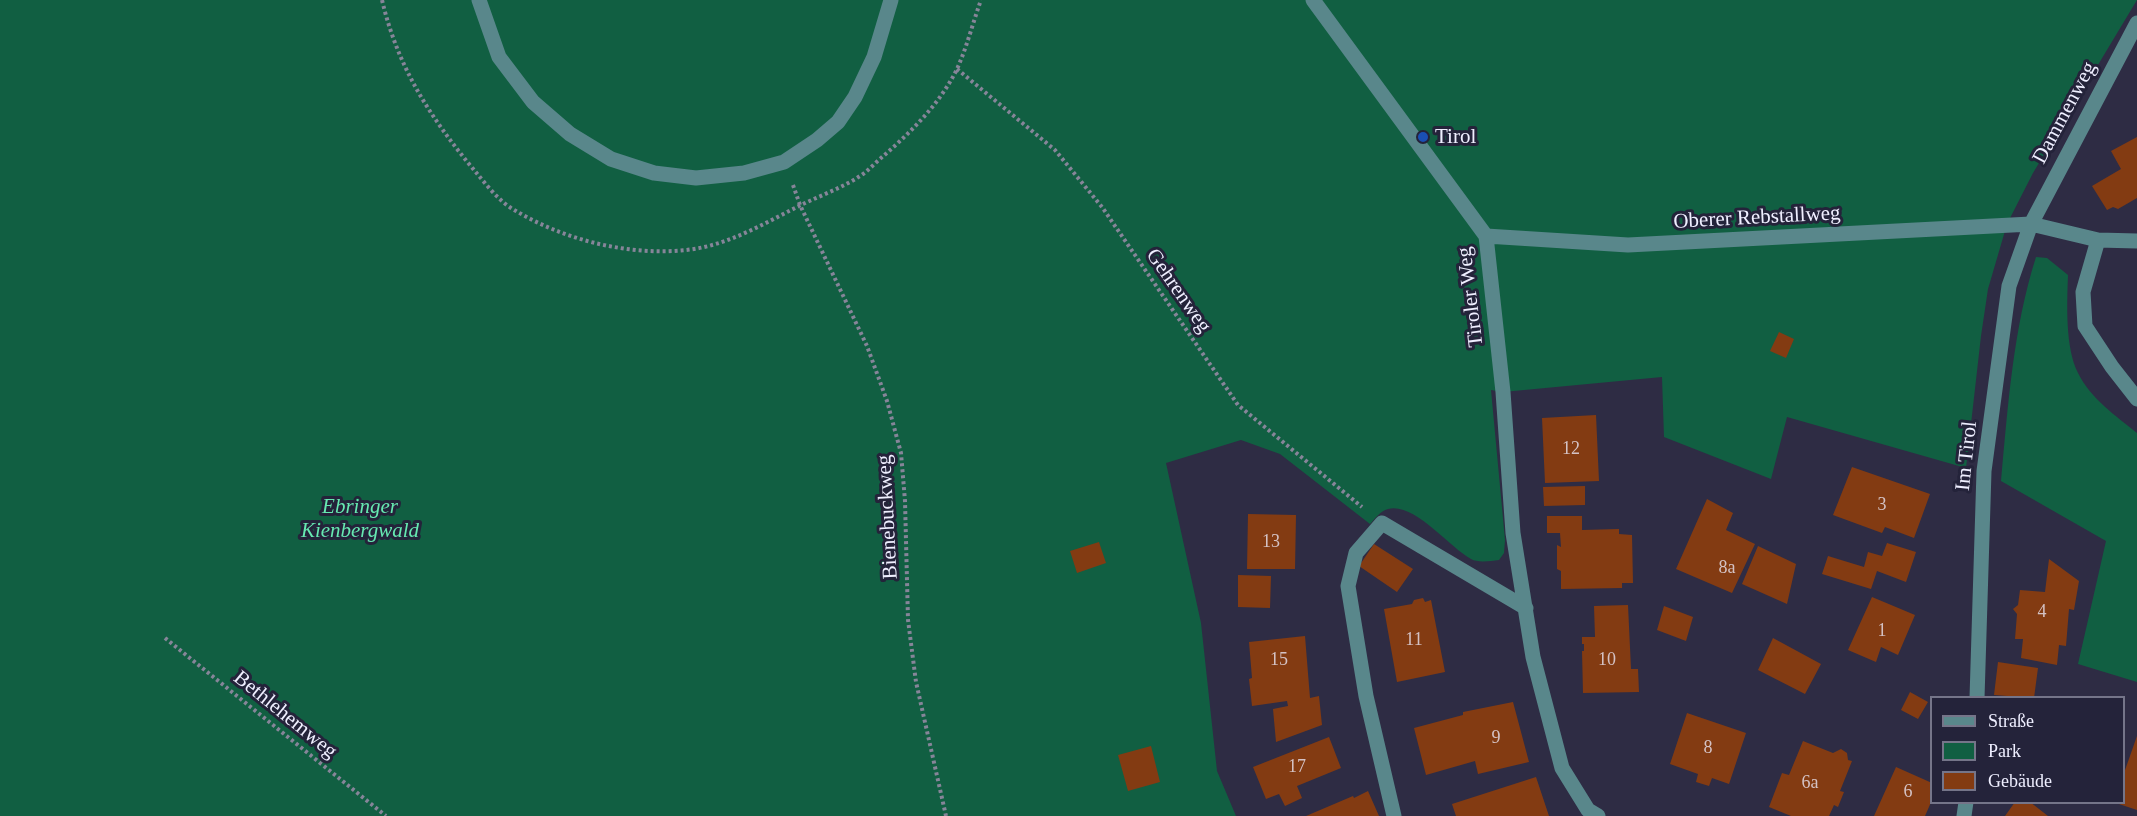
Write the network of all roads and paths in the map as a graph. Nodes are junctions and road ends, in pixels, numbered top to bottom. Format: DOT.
graph roads {
  1 [pos="479,0"];
  2 [pos="891,0"];
  3 [pos="1313,0"];
  4 [pos="2137,23"];
  5 [pos="957,69"];
  6 [pos="784,162"];
  7 [pos="2031,224"];
  8 [pos="1486,236"];
  9 [pos="2098,240"];
  10 [pos="2137,241"];
  11 [pos="2137,399"];
  12 [pos="1382,523"];
  13 [pos="1526,608"];
  14 [pos="165,638"];
  15 [pos="1977,696"];
  16 [pos="386,816"];
  17 [pos="946,816"];
  18 [pos="1394,816"];
  19 [pos="1598,816"];
  1 -- 6 [label="street"];
  2 -- 6 [label="street"];
  3 -- 8 [label="street, Tiroler Weg"];
  4 -- 7 [label="street, Dammenweg"];
  5 -- 12 [label="path, Gehrenweg"];
  6 -- 17 [label="path, Bienebuckweg"];
  7 -- 8 [label="street, Oberer Rebstallweg"];
  7 -- 9 [label="street, Oberer Rebstallweg"];
  7 -- 15 [label="street, Im Tirol"];
  8 -- 13 [label="street, Tiroler Weg"];
  9 -- 10 [label="street, Oberer Rebstallweg"];
  9 -- 11 [label="street"];
  12 -- 13 [label="street"];
  12 -- 18 [label="street"];
  13 -- 19 [label="street, Tiroler Weg"];
  14 -- 16 [label="path, Bethlehemweg"];
}
